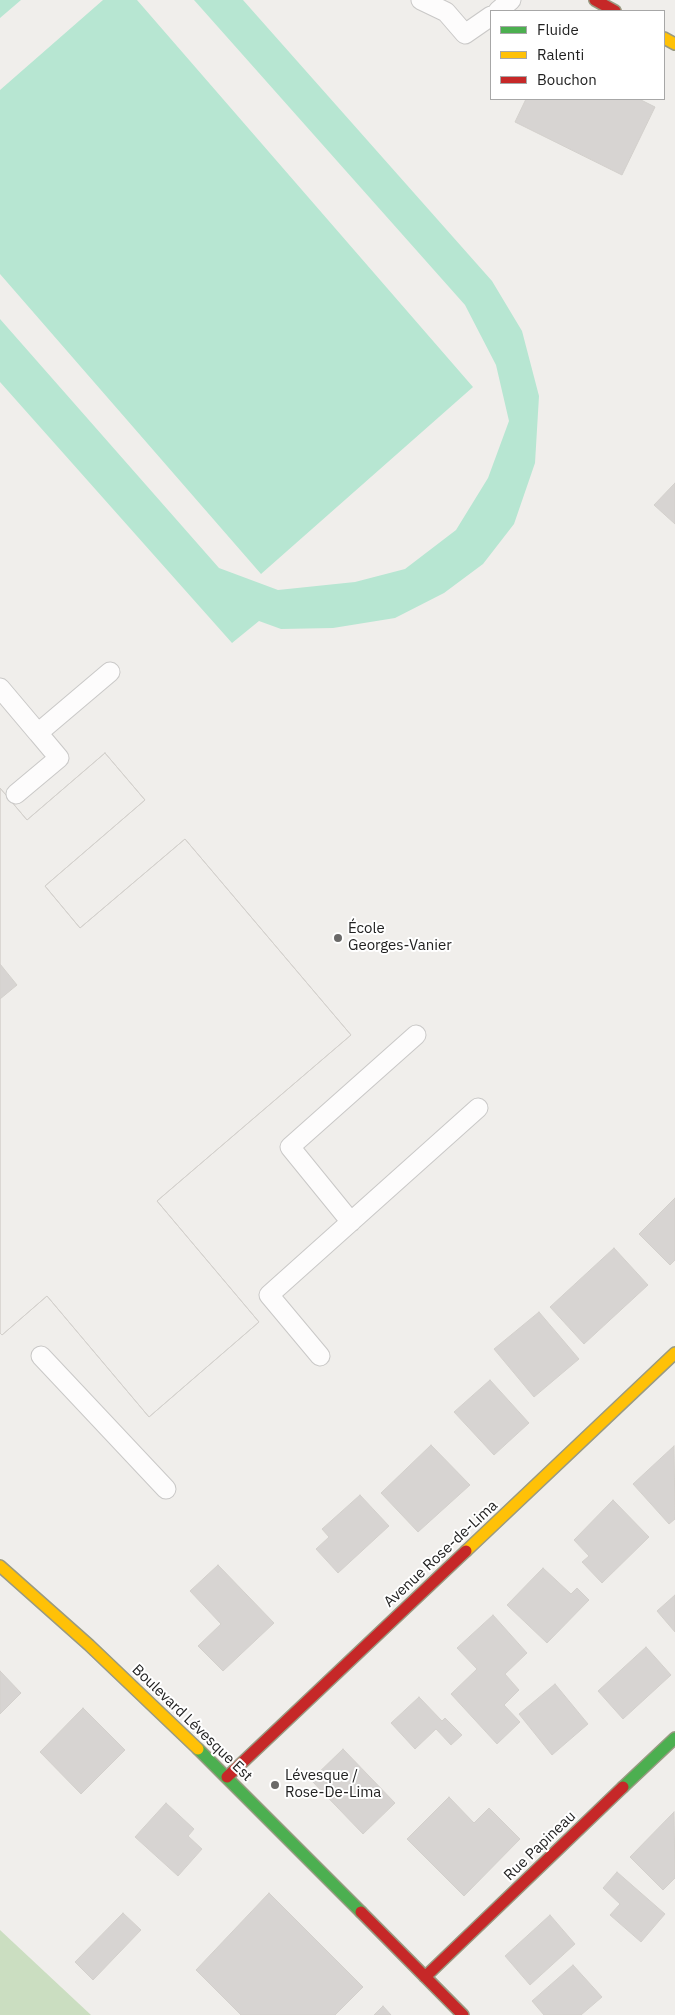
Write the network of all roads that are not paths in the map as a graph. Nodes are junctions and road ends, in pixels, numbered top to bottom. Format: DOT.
graph roads {
  1 [pos="421,0"];
  2 [pos="511,0"];
  3 [pos="594,0"];
  4 [pos="499,10"];
  5 [pos="613,10"];
  6 [pos="490,17"];
  7 [pos="110,672"];
  8 [pos="0,688"];
  9 [pos="38,733"];
  10 [pos="16,794"];
  11 [pos="416,1035"];
  12 [pos="478,1108"];
  13 [pos="351,1222"];
  14 [pos="675,1353"];
  15 [pos="41,1356"];
  16 [pos="320,1356"];
  17 [pos="166,1489"];
  18 [pos="0,1566"];
  19 [pos="675,1738"];
  20 [pos="227,1777"];
  21 [pos="425,1977"];
  22 [pos="463,2015"];
  1 -- 6 [label="lane"];
  2 -- 4 [label="lane"];
  3 -- 5 [label="street"];
  7 -- 9 [label="lane"];
  8 -- 9 [label="lane"];
  9 -- 10 [label="lane"];
  11 -- 13 [label="lane"];
  12 -- 13 [label="lane"];
  13 -- 16 [label="lane"];
  14 -- 20 [label="street, Avenue Rose-de-Lima"];
  15 -- 17 [label="lane"];
  18 -- 20 [label="street, Boulevard Lévesque Est"];
  19 -- 21 [label="street, Rue Papineau"];
  20 -- 21 [label="street, Boulevard Lévesque Est"];
  21 -- 22 [label="street, Boulevard Lévesque Est"];
}
